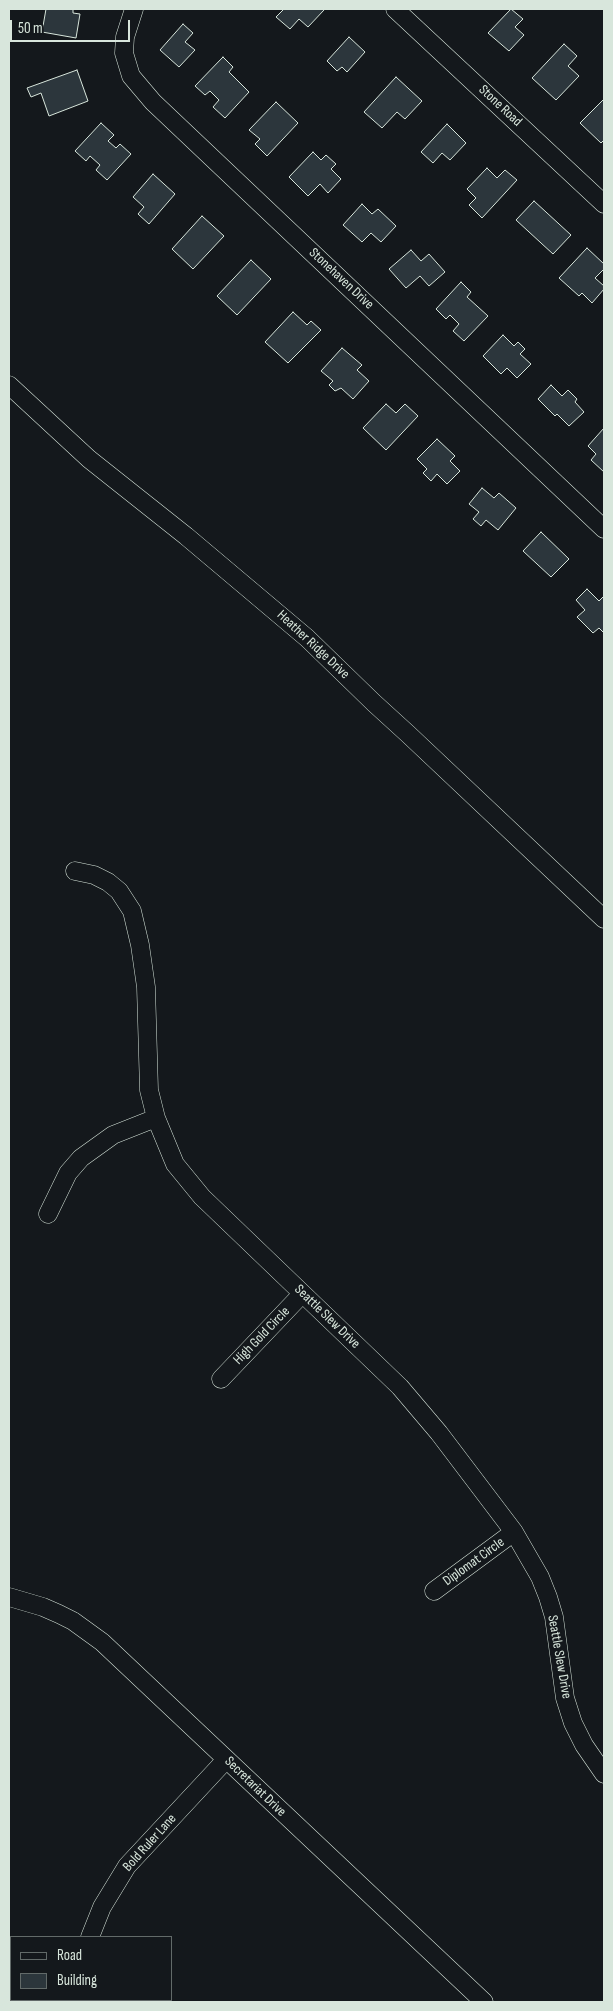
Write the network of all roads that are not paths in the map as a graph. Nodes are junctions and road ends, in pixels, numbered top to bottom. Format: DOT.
graph roads {
  1 [pos="134,9"];
  2 [pos="395,9"];
  3 [pos="604,204"];
  4 [pos="9,386"];
  5 [pos="604,529"];
  6 [pos="75,871"];
  7 [pos="604,919"];
  8 [pos="156,1118"];
  9 [pos="48,1214"];
  10 [pos="302,1294"];
  11 [pos="221,1379"];
  12 [pos="514,1532"];
  13 [pos="434,1591"];
  14 [pos="9,1597"];
  15 [pos="226,1758"];
  16 [pos="604,1774"];
  17 [pos="90,1936"];
  18 [pos="484,2002"];
  1 -- 5 [label="street, Stonehaven Drive"];
  2 -- 3 [label="street, Stone Road"];
  4 -- 7 [label="street, Heather Ridge Drive"];
  6 -- 8 [label="street, Seattle Slew Drive"];
  8 -- 9 [label="street"];
  8 -- 10 [label="street, Seattle Slew Drive"];
  10 -- 11 [label="street, High Gold Circle"];
  10 -- 12 [label="street, Seattle Slew Drive"];
  12 -- 13 [label="street, Diplomat Circle"];
  12 -- 16 [label="street, Seattle Slew Drive"];
  14 -- 15 [label="street, Secretariat Drive"];
  15 -- 17 [label="street, Bold Ruler Lane"];
  15 -- 18 [label="street, Secretariat Drive"];
}
